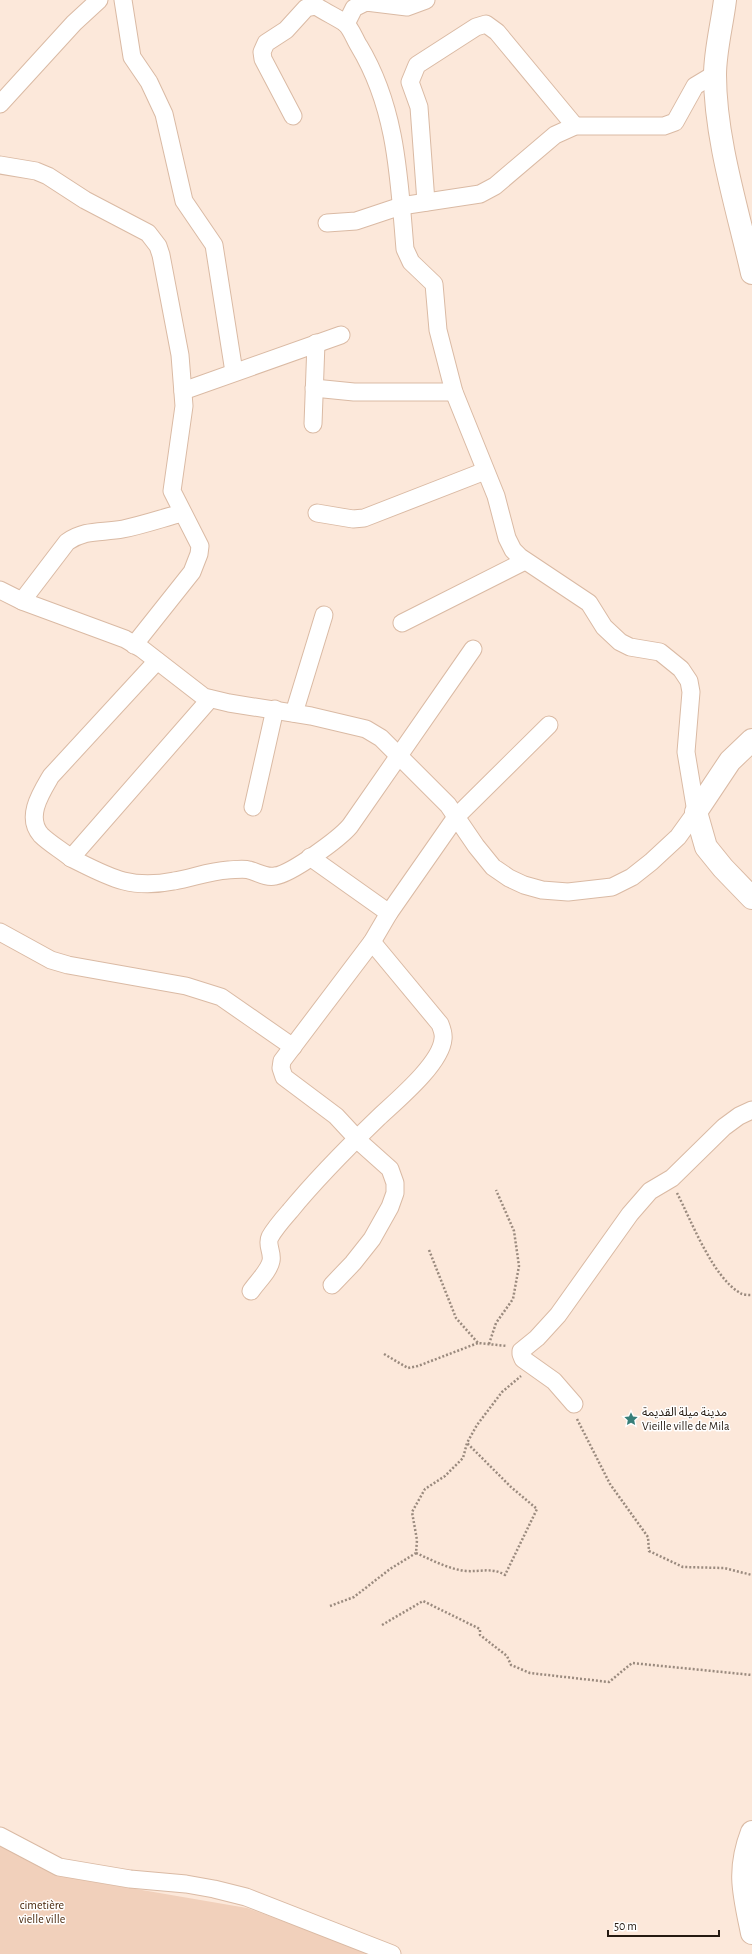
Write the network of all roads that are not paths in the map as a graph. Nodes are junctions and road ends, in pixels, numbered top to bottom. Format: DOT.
graph roads {
  1 [pos="99,0"];
  2 [pos="123,0"];
  3 [pos="426,0"];
  4 [pos="725,0"];
  5 [pos="346,24"];
  6 [pos="715,74"];
  7 [pos="0,104"];
  8 [pos="293,116"];
  9 [pos="575,126"];
  10 [pos="0,165"];
  11 [pos="426,202"];
  12 [pos="401,206"];
  13 [pos="327,223"];
  14 [pos="752,272"];
  15 [pos="341,335"];
  16 [pos="316,343"];
  17 [pos="234,372"];
  18 [pos="314,388"];
  19 [pos="183,391"];
  20 [pos="454,392"];
  21 [pos="313,424"];
  22 [pos="485,471"];
  23 [pos="182,513"];
  24 [pos="318,513"];
  25 [pos="525,561"];
  26 [pos="0,590"];
  27 [pos="22,601"];
  28 [pos="324,615"];
  29 [pos="402,623"];
  30 [pos="134,644"];
  31 [pos="473,649"];
  32 [pos="157,661"];
  33 [pos="210,699"];
  34 [pos="275,710"];
  35 [pos="294,713"];
  36 [pos="549,725"];
  37 [pos="752,740"];
  38 [pos="400,756"];
  39 [pos="253,808"];
  40 [pos="696,812"];
  41 [pos="456,817"];
  42 [pos="310,857"];
  43 [pos="71,858"];
  44 [pos="752,898"];
  45 [pos="389,913"];
  46 [pos="0,932"];
  47 [pos="372,942"];
  48 [pos="293,1047"];
  49 [pos="752,1110"];
  50 [pos="357,1139"];
  51 [pos="332,1285"];
  52 [pos="251,1291"];
  53 [pos="574,1404"];
  54 [pos="752,1832"];
  55 [pos="0,1836"];
  56 [pos="752,1933"];
  57 [pos="392,1954"];
  1 -- 7 [label="street"];
  2 -- 17 [label="street"];
  3 -- 5 [label="street"];
  4 -- 6 [label="main road"];
  5 -- 8 [label="street"];
  5 -- 12 [label="street"];
  6 -- 9 [label="street"];
  6 -- 14 [label="main road"];
  9 -- 11 [label="street"];
  9 -- 11 [label="street"];
  10 -- 19 [label="street"];
  11 -- 12 [label="street"];
  12 -- 13 [label="street"];
  12 -- 20 [label="street"];
  15 -- 16 [label="street"];
  16 -- 17 [label="street"];
  16 -- 18 [label="street"];
  17 -- 19 [label="street"];
  18 -- 20 [label="street"];
  18 -- 21 [label="street"];
  19 -- 23 [label="street"];
  20 -- 22 [label="street"];
  22 -- 24 [label="street"];
  22 -- 25 [label="street"];
  23 -- 27 [label="street"];
  23 -- 30 [label="street"];
  25 -- 29 [label="street"];
  25 -- 40 [label="street"];
  26 -- 27 [label="street"];
  27 -- 30 [label="street"];
  28 -- 35 [label="street"];
  30 -- 32 [label="street"];
  31 -- 38 [label="street"];
  32 -- 33 [label="street"];
  32 -- 43 [label="street"];
  33 -- 34 [label="street"];
  33 -- 43 [label="street"];
  34 -- 35 [label="street"];
  34 -- 39 [label="street"];
  35 -- 38 [label="street"];
  36 -- 41 [label="street"];
  37 -- 40 [label="main road"];
  38 -- 41 [label="street"];
  38 -- 42 [label="street"];
  40 -- 41 [label="street"];
  40 -- 44 [label="main road"];
  41 -- 45 [label="street"];
  42 -- 43 [label="street"];
  42 -- 45 [label="street"];
  45 -- 47 [label="street"];
  46 -- 48 [label="street"];
  47 -- 48 [label="street"];
  47 -- 50 [label="street"];
  48 -- 50 [label="street"];
  49 -- 53 [label="street"];
  50 -- 51 [label="street"];
  50 -- 52 [label="street"];
  54 -- 56 [label="main road"];
  55 -- 57 [label="street"];
}
